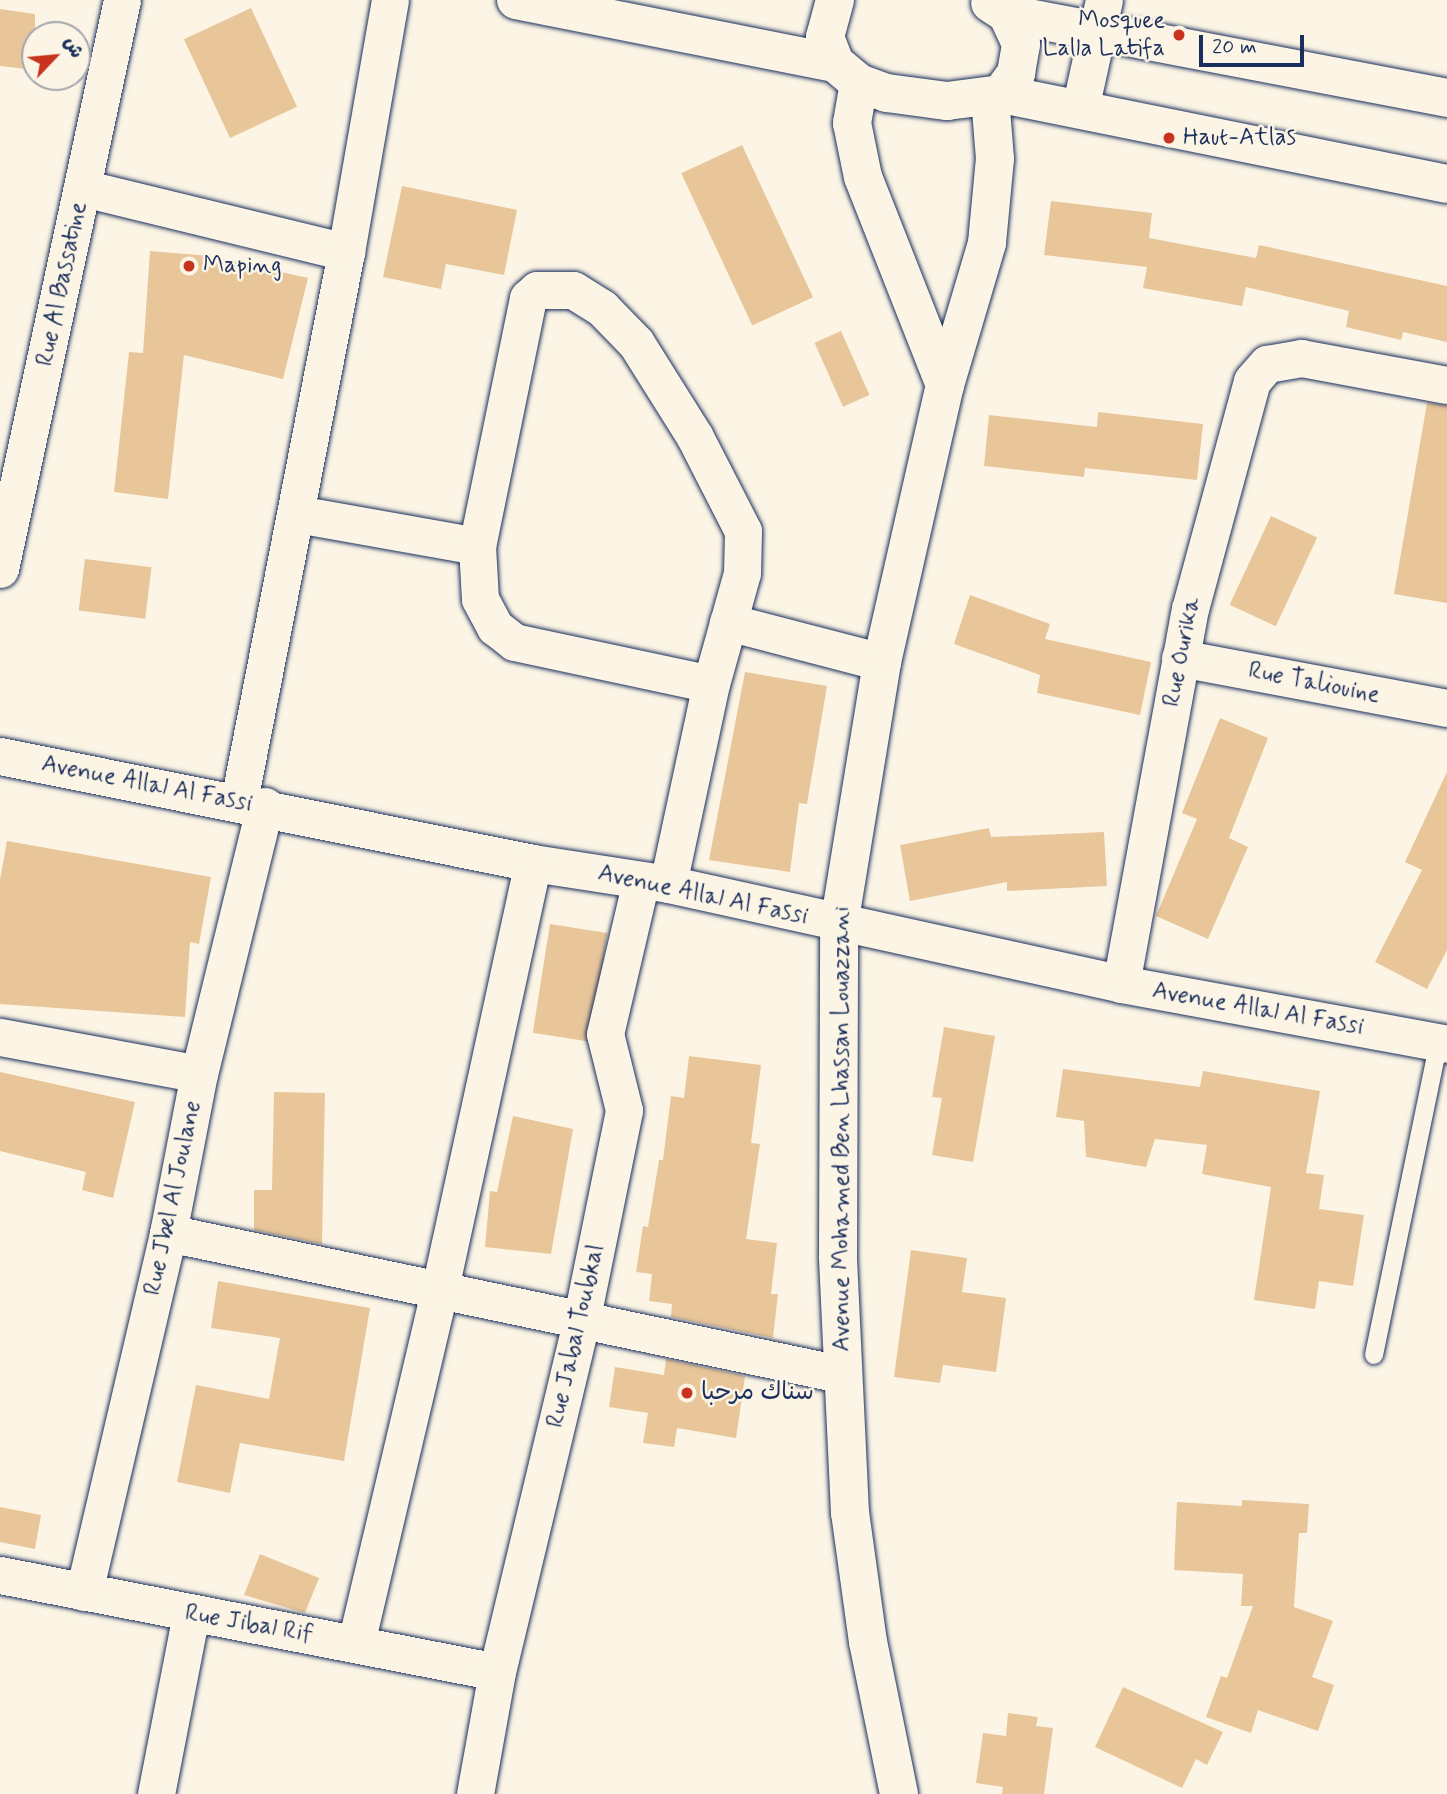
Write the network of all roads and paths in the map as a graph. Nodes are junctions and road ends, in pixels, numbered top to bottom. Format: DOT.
graph roads {
  1 [pos="122,0"];
  2 [pos="390,0"];
  3 [pos="516,0"];
  4 [pos="835,0"];
  5 [pos="996,7"];
  6 [pos="1101,15"];
  7 [pos="847,73"];
  8 [pos="995,95"];
  9 [pos="1447,98"];
  10 [pos="1080,109"];
  11 [pos="1447,184"];
  12 [pos="83,188"];
  13 [pos="346,252"];
  14 [pos="1447,384"];
  15 [pos="945,385"];
  16 [pos="296,514"];
  17 [pos="477,546"];
  18 [pos="0,569"];
  19 [pos="728,622"];
  20 [pos="1180,658"];
  21 [pos="882,662"];
  22 [pos="711,684"];
  23 [pos="1447,708"];
  24 [pos="0,755"];
  25 [pos="252,803"];
  26 [pos="533,863"];
  27 [pos="654,882"];
  28 [pos="839,925"];
  29 [pos="1121,984"];
  30 [pos="0,1037"];
  31 [pos="1443,1043"];
  32 [pos="199,1074"];
  33 [pos="168,1233"];
  34 [pos="439,1293"];
  35 [pos="581,1322"];
  36 [pos="1374,1354"];
  37 [pos="840,1374"];
  38 [pos="0,1575"];
  39 [pos="84,1592"];
  40 [pos="191,1614"];
  41 [pos="356,1643"];
  42 [pos="497,1672"];
  43 [pos="156,1794"];
  44 [pos="475,1794"];
  45 [pos="899,1794"];
  1 -- 12 [label="street, Rue Al Bassatine"];
  2 -- 13 [label="street, Rue Jbel Al Joulane"];
  3 -- 7 [label="street"];
  4 -- 7 [label="street"];
  5 -- 6 [label="street"];
  5 -- 8 [label="street"];
  6 -- 9 [label="street"];
  6 -- 10 [label="street"];
  7 -- 8 [label="street"];
  7 -- 15 [label="street"];
  8 -- 10 [label="street"];
  8 -- 15 [label="street, Avenue Mohamed Ben Lhassan Louazzani"];
  10 -- 11 [label="street"];
  12 -- 13 [label="street"];
  12 -- 18 [label="street, Rue Al Bassatine"];
  13 -- 16 [label="street, Rue Jbel Al Joulane"];
  14 -- 20 [label="street, Rue Ourika"];
  15 -- 21 [label="street, Avenue Mohamed Ben Lhassan Louazzani"];
  16 -- 17 [label="street"];
  16 -- 25 [label="street, Rue Jbel Al Joulane"];
  17 -- 19 [label="street, Rue Jabal Toubkal"];
  17 -- 22 [label="street"];
  19 -- 21 [label="street"];
  19 -- 22 [label="street, Rue Jabal Toubkal"];
  20 -- 23 [label="street, Rue Taliouine"];
  20 -- 29 [label="street, Rue Ourika"];
  21 -- 28 [label="street, Avenue Mohamed Ben Lhassan Louazzani"];
  22 -- 27 [label="street, Rue Jabal Toubkal"];
  24 -- 25 [label="street, Avenue Allal Al Fassi"];
  25 -- 26 [label="street, Avenue Allal Al Fassi"];
  25 -- 32 [label="street, Rue Jbel Al Joulane"];
  26 -- 27 [label="street, Avenue Allal Al Fassi"];
  26 -- 34 [label="street"];
  27 -- 28 [label="street, Avenue Allal Al Fassi"];
  27 -- 35 [label="street, Rue Jabal Toubkal"];
  28 -- 29 [label="street, Avenue Allal Al Fassi"];
  28 -- 37 [label="street, Avenue Mohamed Ben Lhassan Louazzani"];
  29 -- 31 [label="street, Avenue Allal Al Fassi"];
  30 -- 32 [label="street"];
  31 -- 36 [label="lane"];
  32 -- 33 [label="street, Rue Jbel Al Joulane"];
  33 -- 34 [label="street"];
  33 -- 39 [label="street, Rue Jbel Al Joulane"];
  34 -- 35 [label="street"];
  34 -- 41 [label="street"];
  35 -- 37 [label="street"];
  35 -- 42 [label="street, Rue Jabal Toubkal"];
  37 -- 45 [label="street, Avenue Mohamed Ben Lhassan Louazzani"];
  38 -- 39 [label="street, Rue Jibal Rif"];
  39 -- 40 [label="street, Rue Jibal Rif"];
  40 -- 41 [label="street, Rue Jibal Rif"];
  40 -- 43 [label="street"];
  41 -- 42 [label="street, Rue Jibal Rif"];
  42 -- 44 [label="street, Rue Jabal Toubkal"];
}
